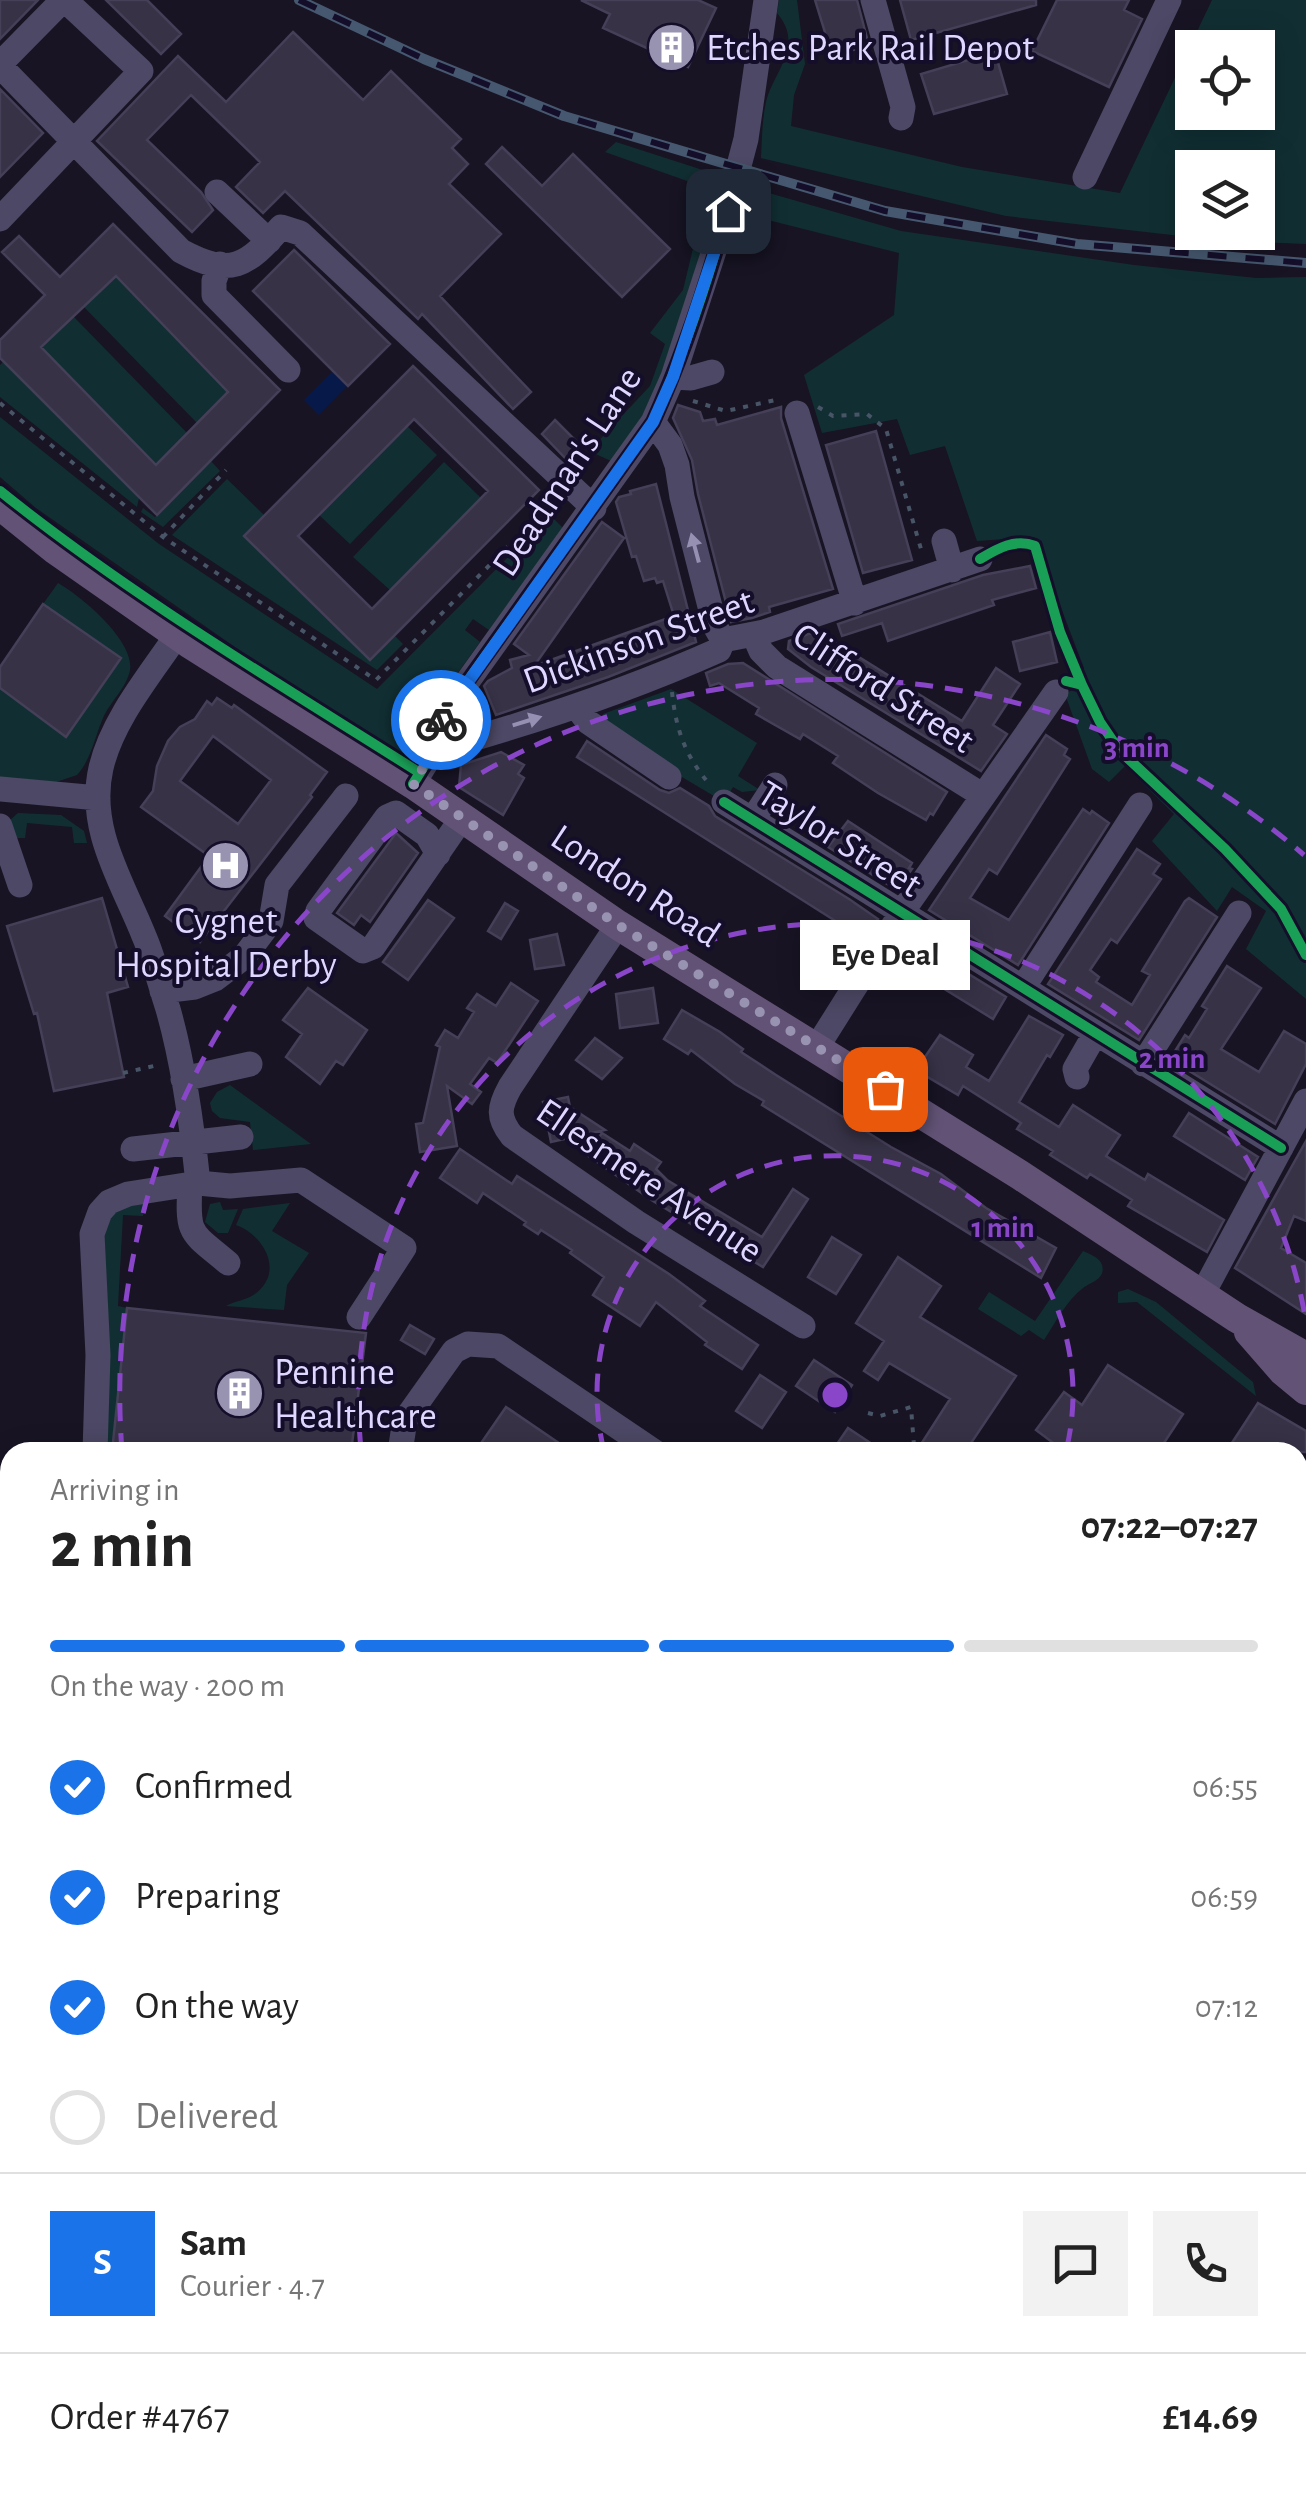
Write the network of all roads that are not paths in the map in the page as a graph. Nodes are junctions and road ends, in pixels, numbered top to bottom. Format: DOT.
graph roads {
  1 [pos="64,0"];
  2 [pos="766,0"];
  3 [pos="873,0"];
  4 [pos="1168,0"];
  5 [pos="0,65"];
  6 [pos="901,118"];
  7 [pos="74,142"];
  8 [pos="1085,177"];
  9 [pos="217,192"];
  10 [pos="0,219"];
  11 [pos="269,241"];
  12 [pos="220,264"];
  13 [pos="288,370"];
  14 [pos="712,372"];
  15 [pos="673,377"];
  16 [pos="797,414"];
  17 [pos="653,422"];
  18 [pos="0,505"];
  19 [pos="594,508"];
  20 [pos="944,542"];
  21 [pos="980,559"];
  22 [pos="941,574"];
  23 [pos="854,603"];
  24 [pos="177,635"];
  25 [pos="754,635"];
  26 [pos="724,640"];
  27 [pos="1056,692"];
  28 [pos="576,706"];
  29 [pos="434,750"];
  30 [pos="669,777"];
  31 [pos="413,784"];
  32 [pos="0,789"];
  33 [pos="982,795"];
  34 [pos="346,796"];
  35 [pos="98,798"];
  36 [pos="724,802"];
  37 [pos="1140,805"];
  38 [pos="462,818"];
  39 [pos="0,826"];
  40 [pos="438,854"];
  41 [pos="20,886"];
  42 [pos="902,912"];
  43 [pos="1240,913"];
  44 [pos="618,925"];
  45 [pos="1024,986"];
  46 [pos="162,991"];
  47 [pos="1095,1034"];
  48 [pos="817,1047"];
  49 [pos="250,1064"];
  50 [pos="1143,1064"];
  51 [pos="182,1070"];
  52 [pos="1076,1077"];
  53 [pos="1306,1101"];
  54 [pos="241,1137"];
  55 [pos="194,1142"];
  56 [pos="1281,1148"];
  57 [pos="133,1150"];
  58 [pos="194,1184"];
  59 [pos="228,1263"];
  60 [pos="1202,1293"];
  61 [pos="359,1317"];
  62 [pos="1238,1318"];
  63 [pos="803,1326"];
  64 [pos="1306,1358"];
  65 [pos="1306,1390"];
  66 [pos="95,1442"];
  67 [pos="401,1442"];
  68 [pos="640,1442"];
  1 -- 5 [label="street"];
  1 -- 7 [label="street"];
  2 -- 15 [label="street, Deadman's Lane"];
  3 -- 6 [label="street"];
  4 -- 8 [label="street"];
  5 -- 7 [label="street"];
  7 -- 10 [label="street"];
  7 -- 12 [label="street"];
  9 -- 11 [label="street"];
  11 -- 12 [label="street"];
  11 -- 19 [label="street"];
  12 -- 13 [label="street"];
  14 -- 15 [label="street"];
  15 -- 17 [label="street, Deadman's Lane"];
  16 -- 23 [label="street"];
  17 -- 19 [label="street, Deadman's Lane"];
  26 -- 17 [label="street, one-way"];
  18 -- 24 [label="main road, London Road"];
  19 -- 29 [label="street, Deadman's Lane"];
  20 -- 22 [label="street"];
  21 -- 22 [label="street, Dickinson Street"];
  22 -- 23 [label="street, Dickinson Street"];
  23 -- 25 [label="street, Dickinson Street"];
  24 -- 31 [label="main road, London Road"];
  24 -- 35 [label="street"];
  25 -- 26 [label="street, Dickinson Street"];
  25 -- 33 [label="street, Clifford Street"];
  26 -- 28 [label="street, Dickinson Street"];
  27 -- 33 [label="street"];
  29 -- 28 [label="street, Dickinson Street, one-way"];
  28 -- 30 [label="street"];
  29 -- 31 [label="street, Deadman's Lane"];
  31 -- 38 [label="main road, London Road"];
  32 -- 35 [label="street"];
  33 -- 42 [label="street"];
  34 -- 46 [label="street"];
  35 -- 46 [label="street"];
  36 -- 42 [label="street, Taylor Street"];
  37 -- 45 [label="street"];
  38 -- 40 [label="street"];
  38 -- 44 [label="main road, London Road"];
  39 -- 41 [label="street"];
  40 -- 40 [label="street"];
  42 -- 45 [label="street, Taylor Street"];
  42 -- 48 [label="street"];
  43 -- 50 [label="street"];
  44 -- 48 [label="main road, London Road"];
  44 -- 63 [label="street, Ellesmere Avenue"];
  45 -- 47 [label="street, Taylor Street"];
  46 -- 51 [label="street"];
  47 -- 50 [label="street, Taylor Street"];
  47 -- 52 [label="street"];
  48 -- 60 [label="main road, London Road"];
  49 -- 51 [label="street"];
  50 -- 56 [label="street, Taylor Street"];
  51 -- 55 [label="street"];
  53 -- 56 [label="street"];
  54 -- 55 [label="street"];
  55 -- 57 [label="street"];
  55 -- 58 [label="street"];
  56 -- 60 [label="street"];
  58 -- 59 [label="street"];
  58 -- 61 [label="street"];
  58 -- 66 [label="street"];
  60 -- 62 [label="main road, London Road"];
  62 -- 64 [label="main road, London Road"];
  62 -- 65 [label="main road, London Road"];
  67 -- 68 [label="street"];
}
